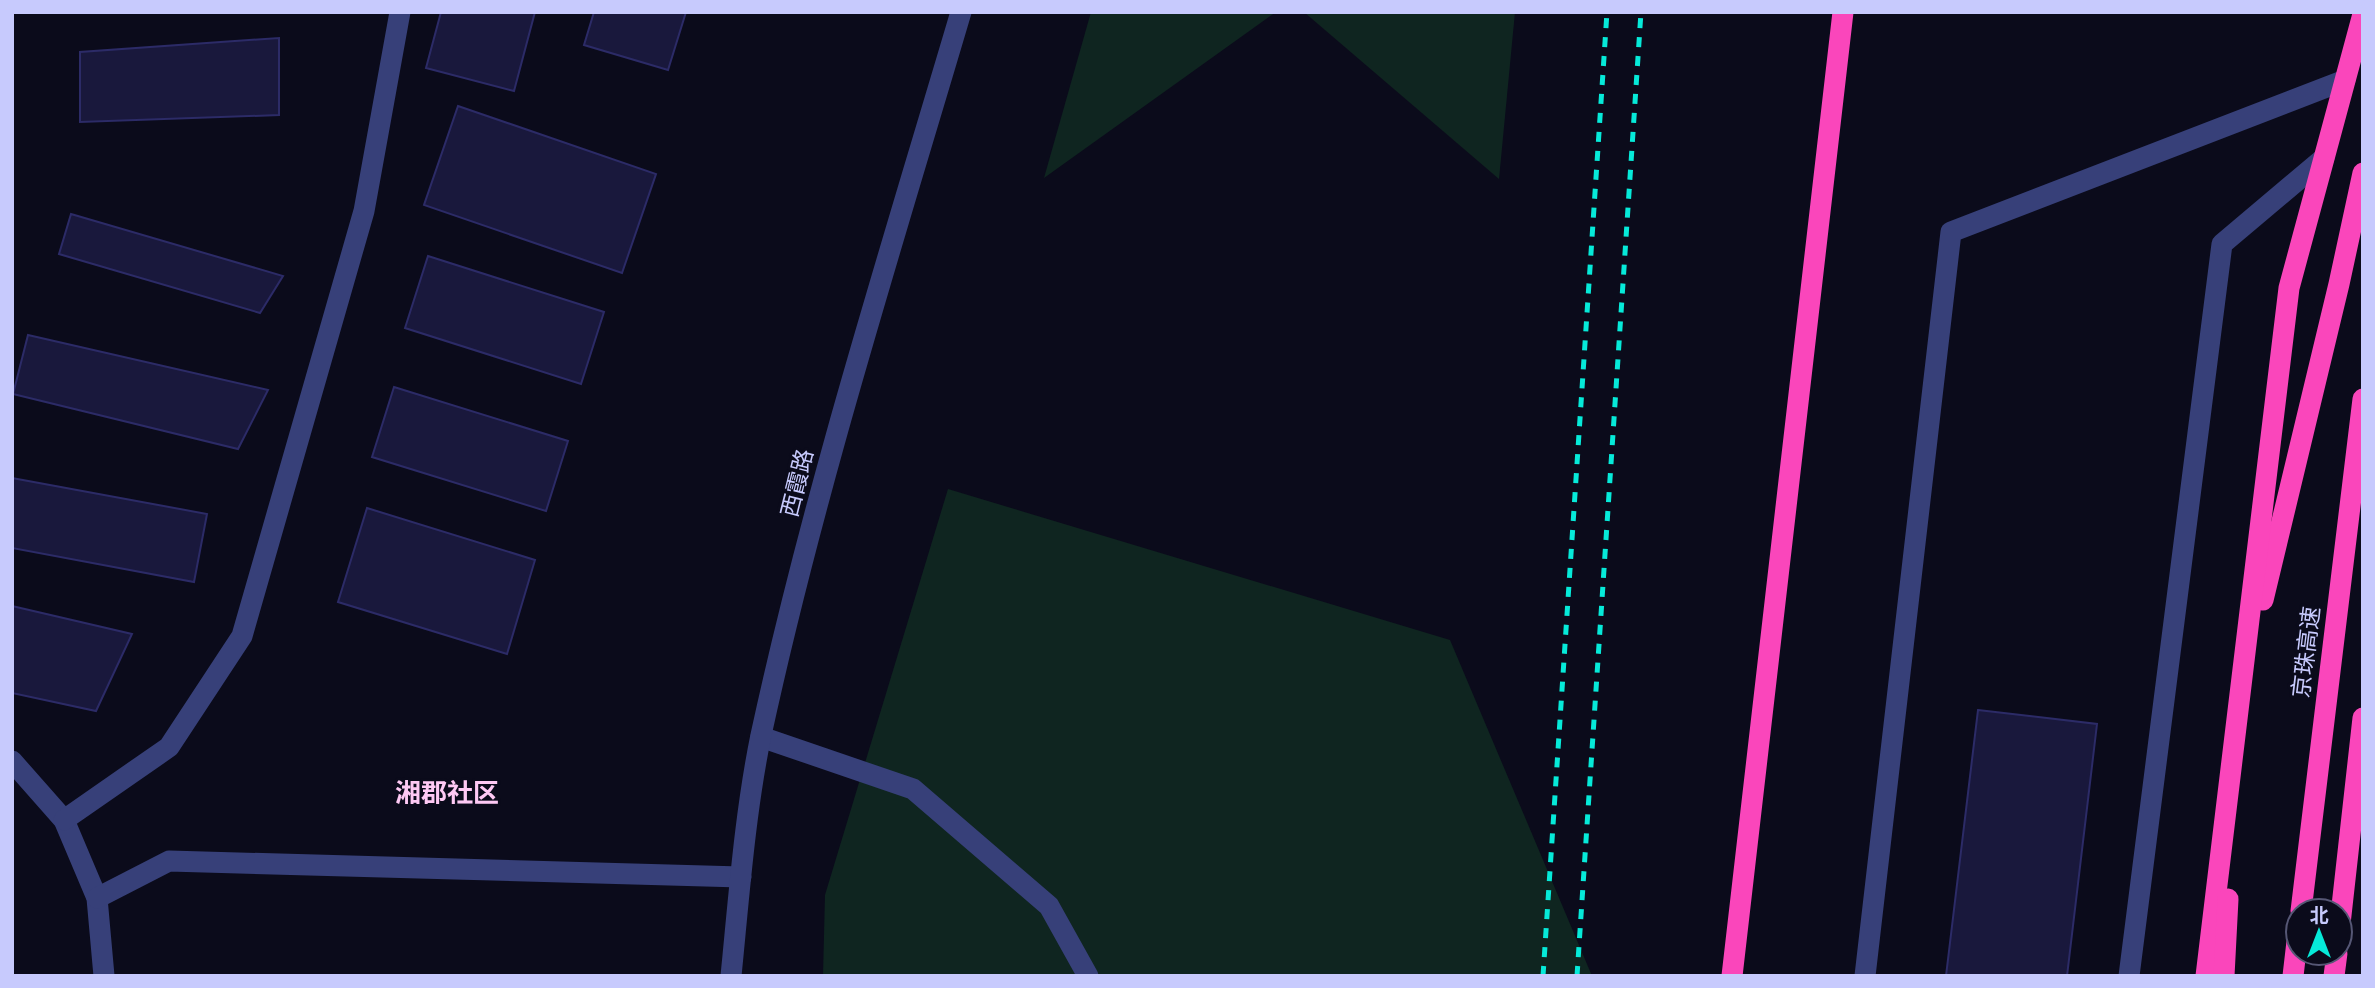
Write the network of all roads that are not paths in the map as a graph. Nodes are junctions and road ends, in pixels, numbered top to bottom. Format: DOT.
graph roads {
  1 [pos="400,12"];
  2 [pos="961,12"];
  3 [pos="1843,12"];
  4 [pos="2363,14"];
  5 [pos="2345,80"];
  6 [pos="2324,158"];
  7 [pos="2363,173"];
  8 [pos="2363,399"];
  9 [pos="2239,699"];
  10 [pos="2363,718"];
  11 [pos="761,737"];
  12 [pos="12,761"];
  13 [pos="64,820"];
  14 [pos="741,877"];
  15 [pos="2303,897"];
  16 [pos="2343,897"];
  17 [pos="97,898"];
  18 [pos="104,976"];
  19 [pos="731,976"];
  20 [pos="1088,976"];
  21 [pos="1731,976"];
  22 [pos="1865,976"];
  23 [pos="2129,976"];
  24 [pos="2206,976"];
  25 [pos="2224,976"];
  1 -- 13 [label="street"];
  2 -- 11 [label="street, 西霞路"];
  3 -- 21 [label="highway"];
  4 -- 5 [label="highway"];
  5 -- 6 [label="highway"];
  5 -- 22 [label="street"];
  6 -- 9 [label="highway"];
  6 -- 23 [label="street"];
  7 -- 9 [label="highway"];
  8 -- 15 [label="highway, 京珠高速"];
  9 -- 24 [label="highway"];
  9 -- 25 [label="highway"];
  10 -- 16 [label="highway"];
  11 -- 14 [label="street, 西霞路"];
  11 -- 20 [label="street"];
  12 -- 13 [label="street"];
  13 -- 17 [label="street"];
  14 -- 17 [label="street"];
  14 -- 19 [label="street, 西霞路"];
  17 -- 18 [label="street"];
}
